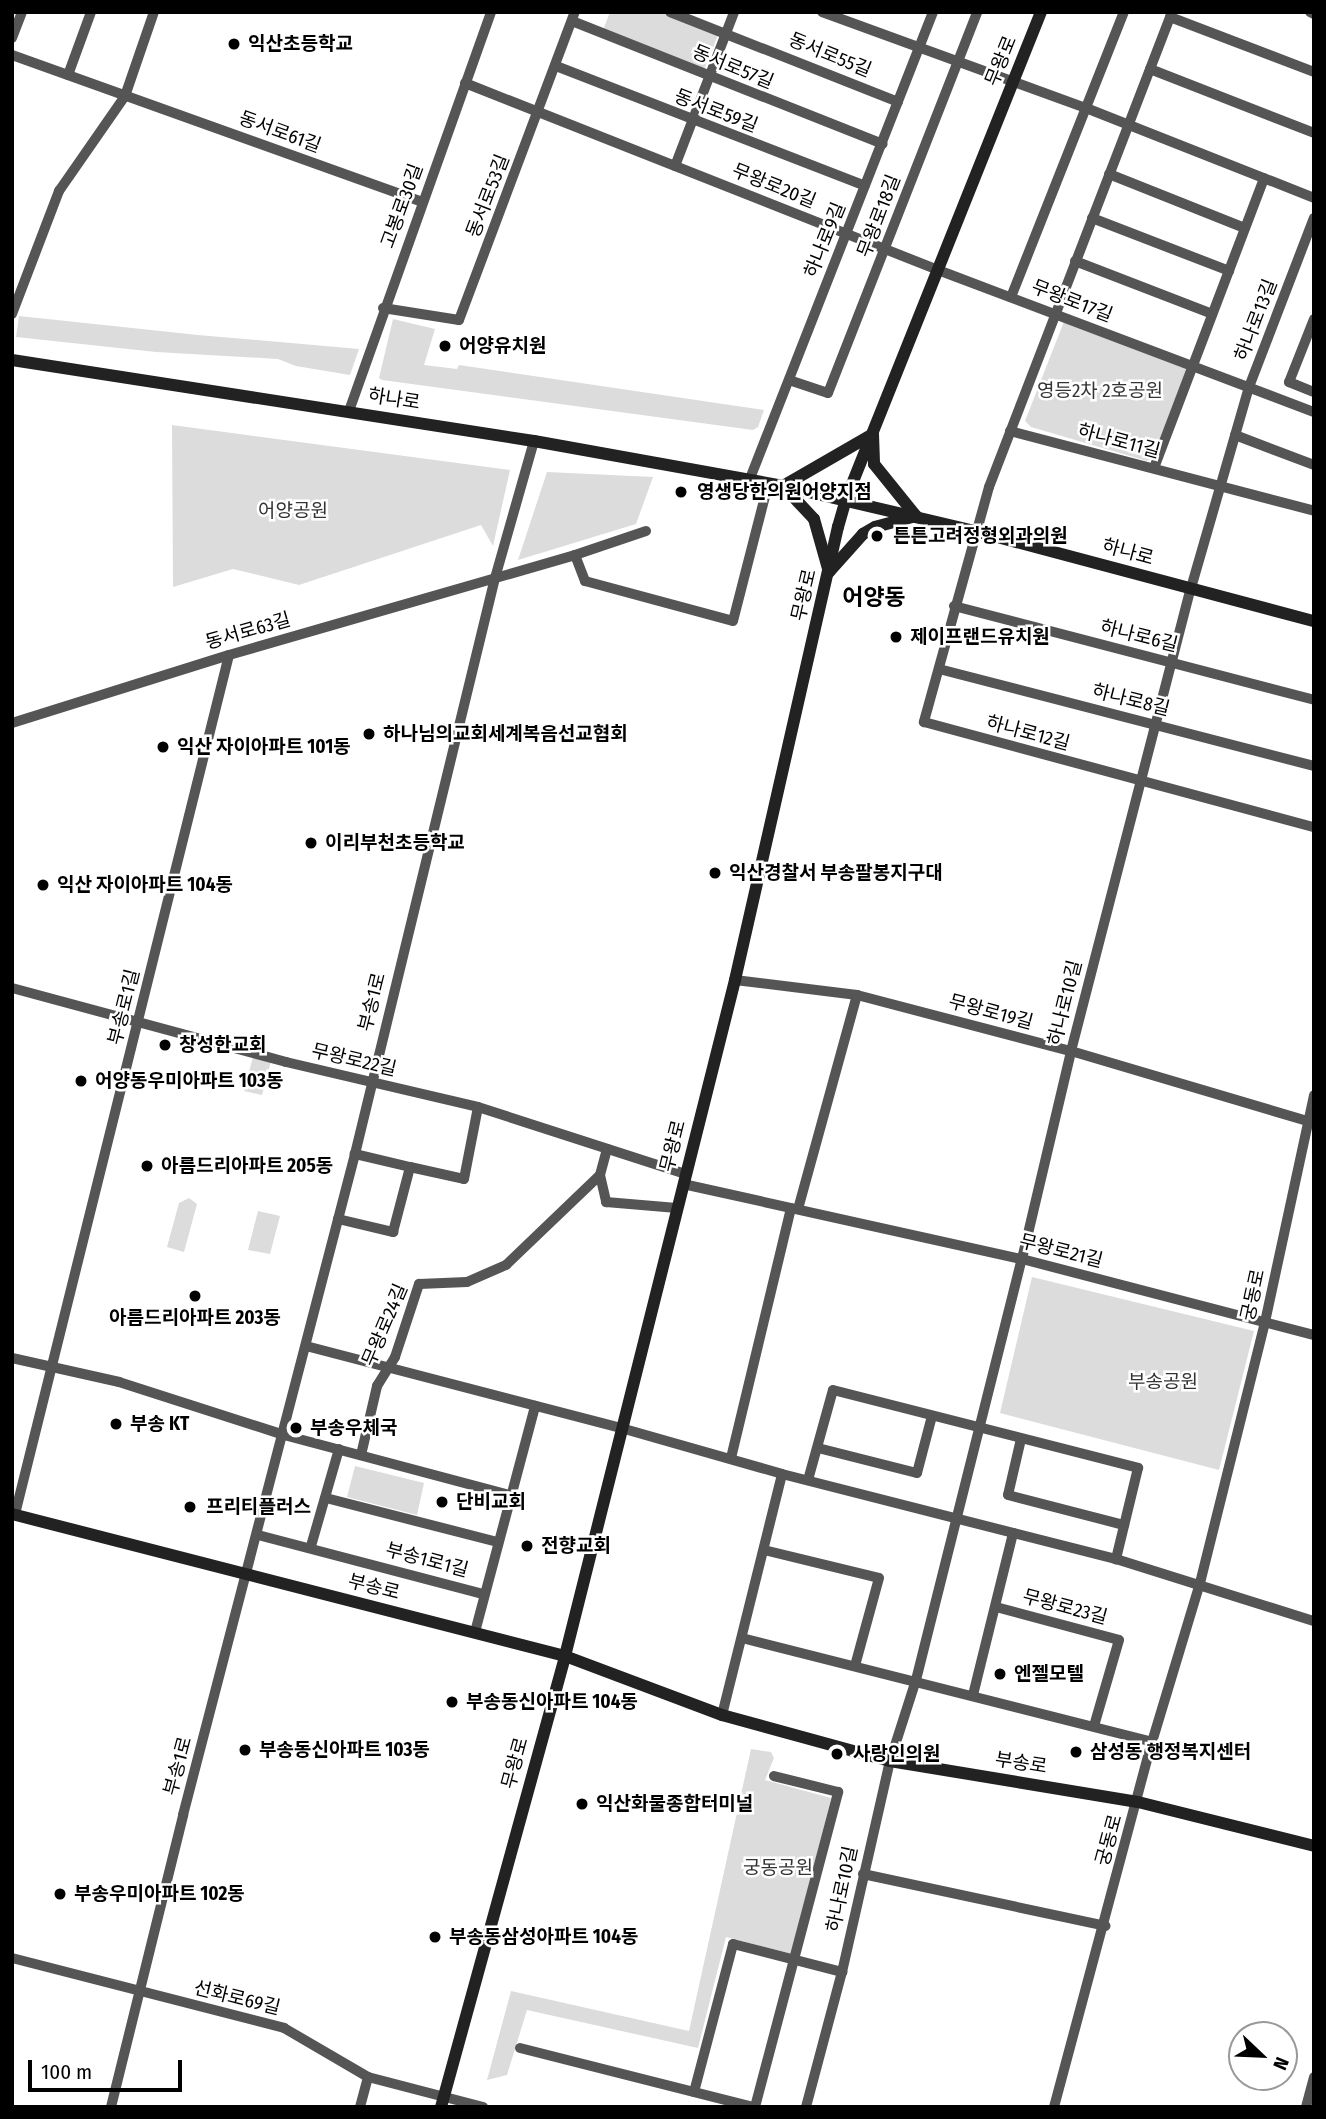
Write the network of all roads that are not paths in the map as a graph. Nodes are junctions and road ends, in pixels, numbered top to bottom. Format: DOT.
graph roads {
  1 [pos="22,12"];
  2 [pos="91,12"];
  3 [pos="155,12"];
  4 [pos="670,12"];
  5 [pos="734,12"];
  6 [pos="822,12"];
  7 [pos="933,12"];
  8 [pos="977,12"];
  9 [pos="1041,12"];
  10 [pos="1124,12"];
  11 [pos="489,13"];
  12 [pos="1171,15"];
  13 [pos="574,17"];
  14 [pos="726,33"];
  15 [pos="12,38"];
  16 [pos="920,47"];
  17 [pos="12,55"];
  18 [pos="958,61"];
  19 [pos="556,66"];
  20 [pos="1150,69"];
  21 [pos="1314,72"];
  22 [pos="68,75"];
  23 [pos="709,77"];
  24 [pos="465,83"];
  25 [pos="1013,83"];
  26 [pos="125,96"];
  27 [pos="898,102"];
  28 [pos="1086,108"];
  29 [pos="539,112"];
  30 [pos="692,121"];
  31 [pos="1128,125"];
  32 [pos="1314,133"];
  33 [pos="882,144"];
  34 [pos="675,166"];
  35 [pos="1109,174"];
  36 [pos="1264,178"];
  37 [pos="865,186"];
  38 [pos="1314,198"];
  39 [pos="422,202"];
  40 [pos="1092,218"];
  41 [pos="1314,218"];
  42 [pos="1245,228"];
  43 [pos="846,233"];
  44 [pos="885,249"];
  45 [pos="1075,261"];
  46 [pos="938,270"];
  47 [pos="1229,271"];
  48 [pos="1012,298"];
  49 [pos="383,308"];
  50 [pos="12,313"];
  51 [pos="1055,314"];
  52 [pos="1212,314"];
  53 [pos="1314,319"];
  54 [pos="12,360"];
  55 [pos="1193,366"];
  56 [pos="789,380"];
  57 [pos="1249,387"];
  58 [pos="1314,392"];
  59 [pos="349,411"];
  60 [pos="1314,412"];
  61 [pos="1010,431"];
  62 [pos="873,434"];
  63 [pos="1235,435"];
  64 [pos="534,440"];
  65 [pos="1314,465"];
  66 [pos="1154,468"];
  67 [pos="749,481"];
  68 [pos="768,485"];
  69 [pos="783,486"];
  70 [pos="1220,487"];
  71 [pos="846,499"];
  72 [pos="1314,511"];
  73 [pos="916,516"];
  74 [pos="646,531"];
  75 [pos="975,531"];
  76 [pos="575,555"];
  77 [pos="829,572"];
  78 [pos="495,578"];
  79 [pos="1191,588"];
  80 [pos="954,606"];
  81 [pos="1314,621"];
  82 [pos="229,654"];
  83 [pos="1172,662"];
  84 [pos="939,669"];
  85 [pos="1314,700"];
  86 [pos="12,723"];
  87 [pos="1156,724"];
  88 [pos="1314,766"];
  89 [pos="1141,782"];
  90 [pos="1314,827"];
  91 [pos="735,979"];
  92 [pos="12,988"];
  93 [pos="857,995"];
  94 [pos="138,1023"];
  95 [pos="1071,1051"];
  96 [pos="370,1081"];
  97 [pos="1314,1095"];
  98 [pos="478,1107"];
  99 [pos="1311,1122"];
  100 [pos="607,1149"];
  101 [pos="355,1154"];
  102 [pos="410,1167"];
  103 [pos="600,1175"];
  104 [pos="684,1179"];
  105 [pos="677,1208"];
  106 [pos="794,1208"];
  107 [pos="338,1219"];
  108 [pos="1023,1259"];
  109 [pos="1265,1322"];
  110 [pos="1314,1335"];
  111 [pos="306,1346"];
  112 [pos="12,1358"];
  113 [pos="49,1367"];
  114 [pos="388,1368"];
  115 [pos="534,1406"];
  116 [pos="932,1416"];
  117 [pos="621,1428"];
  118 [pos="979,1428"];
  119 [pos="284,1435"];
  120 [pos="1021,1439"];
  121 [pos="818,1448"];
  122 [pos="339,1449"];
  123 [pos="361,1455"];
  124 [pos="731,1458"];
  125 [pos="782,1474"];
  126 [pos="808,1480"];
  127 [pos="510,1495"];
  128 [pos="326,1498"];
  129 [pos="13,1514"];
  130 [pos="956,1518"];
  131 [pos="1124,1525"];
  132 [pos="1013,1532"];
  133 [pos="258,1535"];
  134 [pos="497,1542"];
  135 [pos="311,1546"];
  136 [pos="764,1549"];
  137 [pos="1116,1559"];
  138 [pos="247,1576"];
  139 [pos="1200,1583"];
  140 [pos="483,1594"];
  141 [pos="996,1607"];
  142 [pos="1314,1621"];
  143 [pos="475,1632"];
  144 [pos="742,1638"];
  145 [pos="565,1656"];
  146 [pos="855,1666"];
  147 [pos="916,1680"];
  148 [pos="973,1695"];
  149 [pos="722,1716"];
  150 [pos="1094,1726"];
  151 [pos="1152,1742"];
  152 [pos="890,1761"];
  153 [pos="774,1776"];
  154 [pos="1138,1802"];
  155 [pos="1314,1846"];
  156 [pos="863,1874"];
  157 [pos="1105,1926"];
  158 [pos="12,1958"];
  159 [pos="794,1960"];
  160 [pos="842,1972"];
  161 [pos="140,1992"];
  162 [pos="520,2048"];
  163 [pos="368,2077"];
  164 [pos="1314,2077"];
  165 [pos="694,2092"];
  166 [pos="442,2102"];
  167 [pos="111,2107"];
  168 [pos="360,2107"];
  169 [pos="483,2107"];
  170 [pos="754,2107"];
  171 [pos="806,2107"];
  172 [pos="1054,2107"];
  173 [pos="1306,2107"];
  1 -- 15 [label="street"];
  2 -- 22 [label="street"];
  3 -- 26 [label="street"];
  4 -- 14 [label="street, 동서로55길"];
  5 -- 14 [label="street"];
  6 -- 16 [label="street"];
  7 -- 16 [label="street, 하나로9길"];
  8 -- 18 [label="street, 무왕로18길"];
  9 -- 25 [label="street, 무왕로"];
  10 -- 28 [label="street"];
  11 -- 24 [label="street, 고봉로30길"];
  12 -- 20 [label="street"];
  12 -- 21 [label="street"];
  13 -- 19 [label="street, 동서로53길"];
  13 -- 23 [label="street, 동서로57길"];
  14 -- 23 [label="street"];
  14 -- 27 [label="street, 동서로55길"];
  16 -- 18 [label="street"];
  16 -- 27 [label="street, 하나로9길"];
  17 -- 22 [label="street, 동서로61길"];
  18 -- 25 [label="street"];
  18 -- 44 [label="street, 무왕로18길"];
  19 -- 29 [label="street, 동서로53길"];
  19 -- 30 [label="street, 동서로59길"];
  20 -- 31 [label="street"];
  20 -- 32 [label="street"];
  22 -- 26 [label="street, 동서로61길"];
  23 -- 30 [label="street"];
  23 -- 33 [label="street, 동서로57길"];
  24 -- 29 [label="street, 무왕로20길"];
  24 -- 39 [label="street, 고봉로30길"];
  25 -- 28 [label="street"];
  25 -- 46 [label="street, 무왕로"];
  26 -- 39 [label="street, 동서로61길"];
  26 -- 50 [label="street"];
  27 -- 33 [label="street, 하나로9길"];
  28 -- 31 [label="street"];
  28 -- 48 [label="street"];
  29 -- 34 [label="street, 무왕로20길"];
  29 -- 49 [label="street, 동서로53길"];
  30 -- 34 [label="street"];
  30 -- 37 [label="street, 동서로59길"];
  31 -- 35 [label="street"];
  31 -- 36 [label="street"];
  33 -- 37 [label="street, 하나로9길"];
  34 -- 43 [label="street, 무왕로20길"];
  35 -- 40 [label="street"];
  35 -- 42 [label="street"];
  36 -- 38 [label="street"];
  36 -- 42 [label="street"];
  37 -- 43 [label="street, 하나로9길"];
  39 -- 49 [label="street, 고봉로30길"];
  40 -- 45 [label="street"];
  40 -- 47 [label="street"];
  41 -- 57 [label="street, 하나로13길"];
  42 -- 47 [label="street"];
  43 -- 44 [label="street, 무왕로20길"];
  43 -- 56 [label="street, 하나로9길"];
  44 -- 46 [label="street, 무왕로20길"];
  44 -- 56 [label="street, 무왕로18길"];
  45 -- 51 [label="street"];
  45 -- 52 [label="street"];
  46 -- 48 [label="street, 무왕로17길"];
  46 -- 62 [label="street, 무왕로"];
  47 -- 52 [label="street"];
  48 -- 51 [label="street, 무왕로17길"];
  49 -- 59 [label="street, 고봉로30길"];
  51 -- 55 [label="street, 무왕로17길"];
  51 -- 61 [label="street"];
  52 -- 55 [label="street"];
  53 -- 58 [label="street"];
  54 -- 59 [label="street, 하나로"];
  55 -- 57 [label="street, 무왕로17길"];
  55 -- 66 [label="street"];
  56 -- 67 [label="street, 하나로9길"];
  57 -- 60 [label="street, 무왕로17길"];
  57 -- 63 [label="street, 하나로13길"];
  59 -- 64 [label="street, 하나로"];
  61 -- 66 [label="street, 하나로11길"];
  61 -- 75 [label="street"];
  62 -- 69 [label="street"];
  62 -- 71 [label="street, 무왕로"];
  62 -- 73 [label="street"];
  63 -- 65 [label="street"];
  63 -- 70 [label="street, 하나로13길"];
  64 -- 67 [label="street, 하나로"];
  64 -- 78 [label="street, 부송1로"];
  66 -- 70 [label="street, 하나로11길"];
  67 -- 68 [label="street, 하나로"];
  68 -- 69 [label="street, 하나로"];
  68 -- 76 [label="street"];
  69 -- 71 [label="street, 하나로"];
  69 -- 77 [label="street"];
  70 -- 72 [label="street"];
  70 -- 79 [label="street, 하나로13길"];
  71 -- 73 [label="street, 하나로"];
  71 -- 77 [label="street, 무왕로"];
  73 -- 75 [label="street, 하나로"];
  73 -- 77 [label="street"];
  74 -- 76 [label="street"];
  75 -- 79 [label="street, 하나로"];
  75 -- 80 [label="street, 하나로12길"];
  76 -- 78 [label="street"];
  77 -- 91 [label="street, 무왕로"];
  78 -- 82 [label="street, 동서로63길"];
  78 -- 96 [label="street, 부송1로"];
  79 -- 81 [label="street, 하나로"];
  79 -- 83 [label="street, 하나로10길"];
  80 -- 83 [label="street, 하나로6길"];
  80 -- 84 [label="street, 하나로12길"];
  82 -- 86 [label="street, 동서로63길"];
  82 -- 94 [label="street, 부송로1길"];
  83 -- 85 [label="street, 하나로6길"];
  83 -- 87 [label="street, 하나로10길"];
  84 -- 87 [label="street, 하나로8길"];
  84 -- 89 [label="street, 하나로12길"];
  87 -- 88 [label="street, 하나로8길"];
  87 -- 89 [label="street, 하나로10길"];
  89 -- 90 [label="street, 하나로12길"];
  89 -- 95 [label="street, 하나로10길"];
  91 -- 93 [label="street, 무왕로19길"];
  91 -- 104 [label="street, 무왕로"];
  92 -- 94 [label="street, 무왕로22길"];
  93 -- 95 [label="street, 무왕로19길"];
  93 -- 106 [label="street"];
  94 -- 96 [label="street, 무왕로22길"];
  94 -- 113 [label="street, 부송로1길"];
  95 -- 99 [label="street, 무왕로19길"];
  95 -- 108 [label="street, 하나로10길"];
  96 -- 98 [label="street, 무왕로22길"];
  96 -- 101 [label="street, 부송1로"];
  97 -- 99 [label="street, 궁동로"];
  98 -- 100 [label="street, 무왕로22길"];
  98 -- 102 [label="street"];
  99 -- 109 [label="street, 궁동로"];
  100 -- 103 [label="street"];
  100 -- 104 [label="street, 무왕로22길"];
  101 -- 102 [label="street"];
  101 -- 107 [label="street, 부송1로"];
  102 -- 107 [label="street"];
  103 -- 105 [label="street"];
  103 -- 114 [label="street, 무왕로24길"];
  104 -- 105 [label="street, 무왕로"];
  104 -- 106 [label="street, 무왕로21길"];
  105 -- 117 [label="street, 무왕로"];
  106 -- 108 [label="street, 무왕로21길"];
  106 -- 124 [label="street"];
  107 -- 111 [label="street, 부송1로"];
  108 -- 109 [label="street, 무왕로21길"];
  108 -- 118 [label="street, 하나로10길"];
  109 -- 110 [label="street, 무왕로21길"];
  109 -- 139 [label="street, 궁동로"];
  111 -- 114 [label="street"];
  111 -- 119 [label="street, 부송1로"];
  112 -- 113 [label="street"];
  113 -- 119 [label="street"];
  113 -- 129 [label="street, 부송로1길"];
  114 -- 115 [label="street"];
  114 -- 123 [label="street, 무왕로24길"];
  115 -- 117 [label="street"];
  115 -- 127 [label="street, 부송1로1길"];
  116 -- 118 [label="street"];
  116 -- 121 [label="street"];
  116 -- 121 [label="street"];
  117 -- 124 [label="street"];
  117 -- 145 [label="street, 무왕로"];
  118 -- 120 [label="street"];
  118 -- 130 [label="street, 하나로10길"];
  119 -- 122 [label="street"];
  119 -- 133 [label="street, 부송1로"];
  120 -- 131 [label="street"];
  120 -- 131 [label="street"];
  121 -- 126 [label="street"];
  122 -- 123 [label="street"];
  122 -- 128 [label="street"];
  123 -- 127 [label="street"];
  124 -- 125 [label="street"];
  125 -- 126 [label="street"];
  125 -- 136 [label="street"];
  126 -- 130 [label="street"];
  127 -- 134 [label="street, 부송1로1길"];
  128 -- 134 [label="street, 부송1로1길"];
  128 -- 135 [label="street"];
  129 -- 138 [label="street, 부송로"];
  130 -- 132 [label="street"];
  130 -- 147 [label="street, 하나로10길"];
  131 -- 137 [label="street"];
  132 -- 137 [label="street"];
  132 -- 141 [label="street, 무왕로23길"];
  133 -- 135 [label="street, 부송1로1길"];
  133 -- 138 [label="street, 부송1로"];
  134 -- 140 [label="street, 부송1로1길"];
  135 -- 140 [label="street, 부송1로1길"];
  136 -- 144 [label="street"];
  136 -- 146 [label="street"];
  137 -- 139 [label="street"];
  138 -- 143 [label="street, 부송로"];
  138 -- 161 [label="street, 부송1로"];
  139 -- 142 [label="street"];
  139 -- 151 [label="street, 궁동로"];
  140 -- 143 [label="street"];
  141 -- 148 [label="street, 무왕로23길"];
  141 -- 150 [label="street, 무왕로23길"];
  143 -- 145 [label="street, 부송로"];
  144 -- 146 [label="street"];
  144 -- 149 [label="street"];
  145 -- 149 [label="street, 부송로"];
  145 -- 166 [label="street, 무왕로"];
  146 -- 147 [label="street"];
  147 -- 148 [label="street"];
  147 -- 152 [label="street, 하나로10길"];
  148 -- 150 [label="street"];
  149 -- 152 [label="street, 부송로"];
  150 -- 151 [label="street"];
  151 -- 154 [label="street, 궁동로"];
  152 -- 154 [label="street, 부송로"];
  152 -- 156 [label="street, 하나로10길"];
  153 -- 159 [label="street"];
  154 -- 155 [label="street, 부송로"];
  154 -- 157 [label="street, 궁동로"];
  156 -- 157 [label="street"];
  156 -- 160 [label="street, 하나로10길"];
  157 -- 172 [label="street, 궁동로"];
  158 -- 161 [label="street, 선화로69길"];
  159 -- 160 [label="street"];
  159 -- 165 [label="street"];
  159 -- 170 [label="street"];
  160 -- 171 [label="street, 하나로10길"];
  161 -- 163 [label="street, 선화로69길"];
  161 -- 167 [label="street, 부송1로"];
  162 -- 165 [label="street"];
  163 -- 166 [label="street, 선화로69길"];
  163 -- 168 [label="street"];
  164 -- 173 [label="street"];
  165 -- 170 [label="street"];
  166 -- 169 [label="street, 선화로69길"];
}
